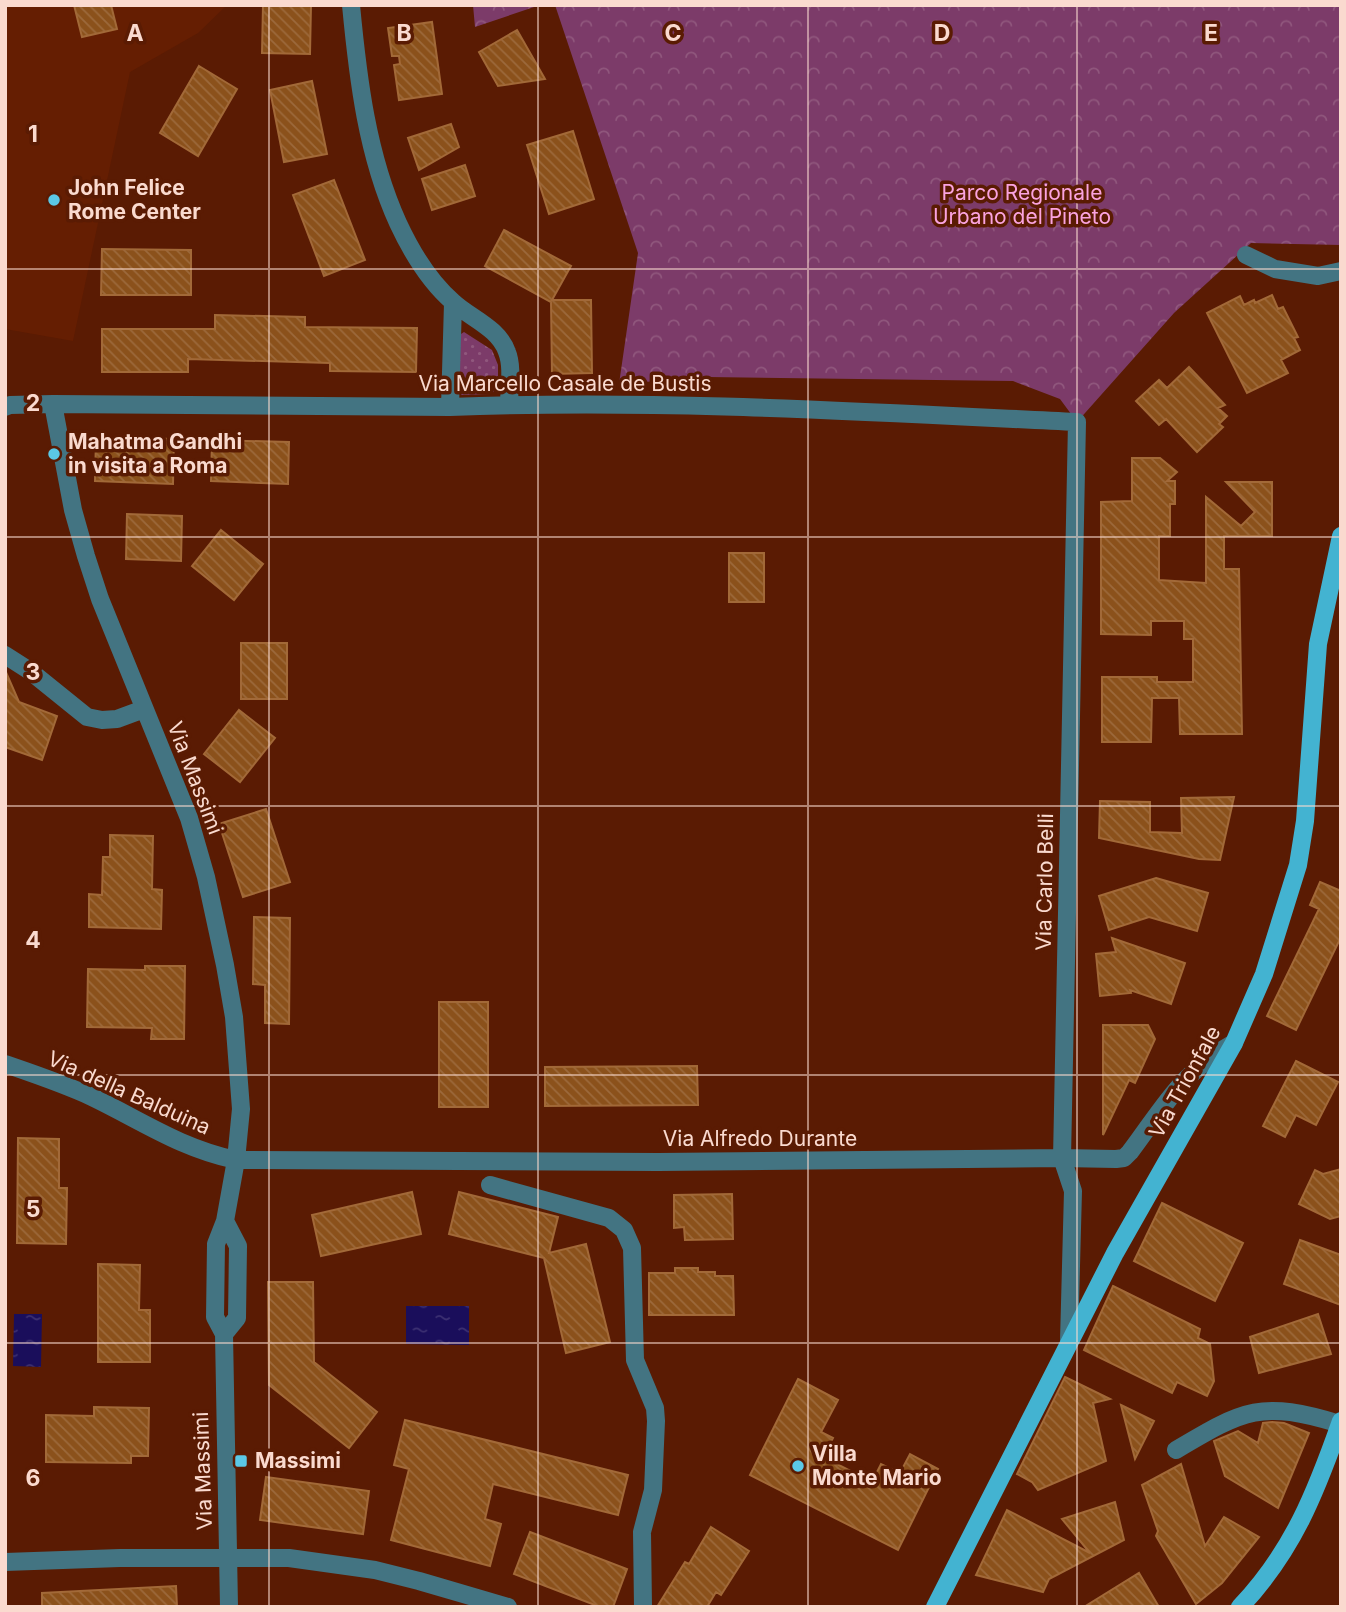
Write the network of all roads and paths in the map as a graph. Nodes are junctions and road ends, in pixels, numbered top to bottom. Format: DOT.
graph roads {
  1 [pos="351,5"];
  2 [pos="1246,255"];
  3 [pos="1341,271"];
  4 [pos="453,303"];
  5 [pos="7,404"];
  6 [pos="53,404"];
  7 [pos="509,405"];
  8 [pos="450,407"];
  9 [pos="1077,422"];
  10 [pos="1341,536"];
  11 [pos="5,655"];
  12 [pos="144,709"];
  13 [pos="1234,1043"];
  14 [pos="5,1064"];
  15 [pos="1062,1158"];
  16 [pos="236,1160"];
  17 [pos="490,1185"];
  18 [pos="1069,1341"];
  19 [pos="1340,1423"];
  20 [pos="1176,1450"];
  21 [pos="229,1558"];
  22 [pos="5,1562"];
  23 [pos="229,1607"];
  24 [pos="508,1607"];
  25 [pos="643,1607"];
  26 [pos="935,1607"];
  27 [pos="1240,1607"];
  1 -- 4 [label="street"];
  2 -- 3 [label="street"];
  4 -- 7 [label="street"];
  4 -- 8 [label="street"];
  5 -- 6 [label="street"];
  6 -- 8 [label="street, Via Marcello Casale de Bustis"];
  6 -- 12 [label="street, Via Massimi"];
  7 -- 8 [label="street, Via Marcello Casale de Bustis"];
  7 -- 9 [label="street, Via Marcello Casale de Bustis"];
  9 -- 15 [label="street, Via Carlo Belli"];
  10 -- 13 [label="main road, Via Trionfale"];
  11 -- 12 [label="street"];
  12 -- 16 [label="street, Via Massimi"];
  13 -- 15 [label="street, Via Alfredo Durante"];
  13 -- 18 [label="main road, Via Trionfale"];
  14 -- 16 [label="street, Via della Balduina"];
  15 -- 16 [label="street, Via Alfredo Durante"];
  15 -- 18 [label="street, Via Carlo Belli"];
  16 -- 21 [label="street, Via Massimi"];
  17 -- 25 [label="street"];
  18 -- 26 [label="main road, Via Trionfale"];
  19 -- 20 [label="street"];
  19 -- 27 [label="main road"];
  21 -- 22 [label="street"];
  21 -- 23 [label="street, Via Massimi"];
  21 -- 24 [label="street"];
}
